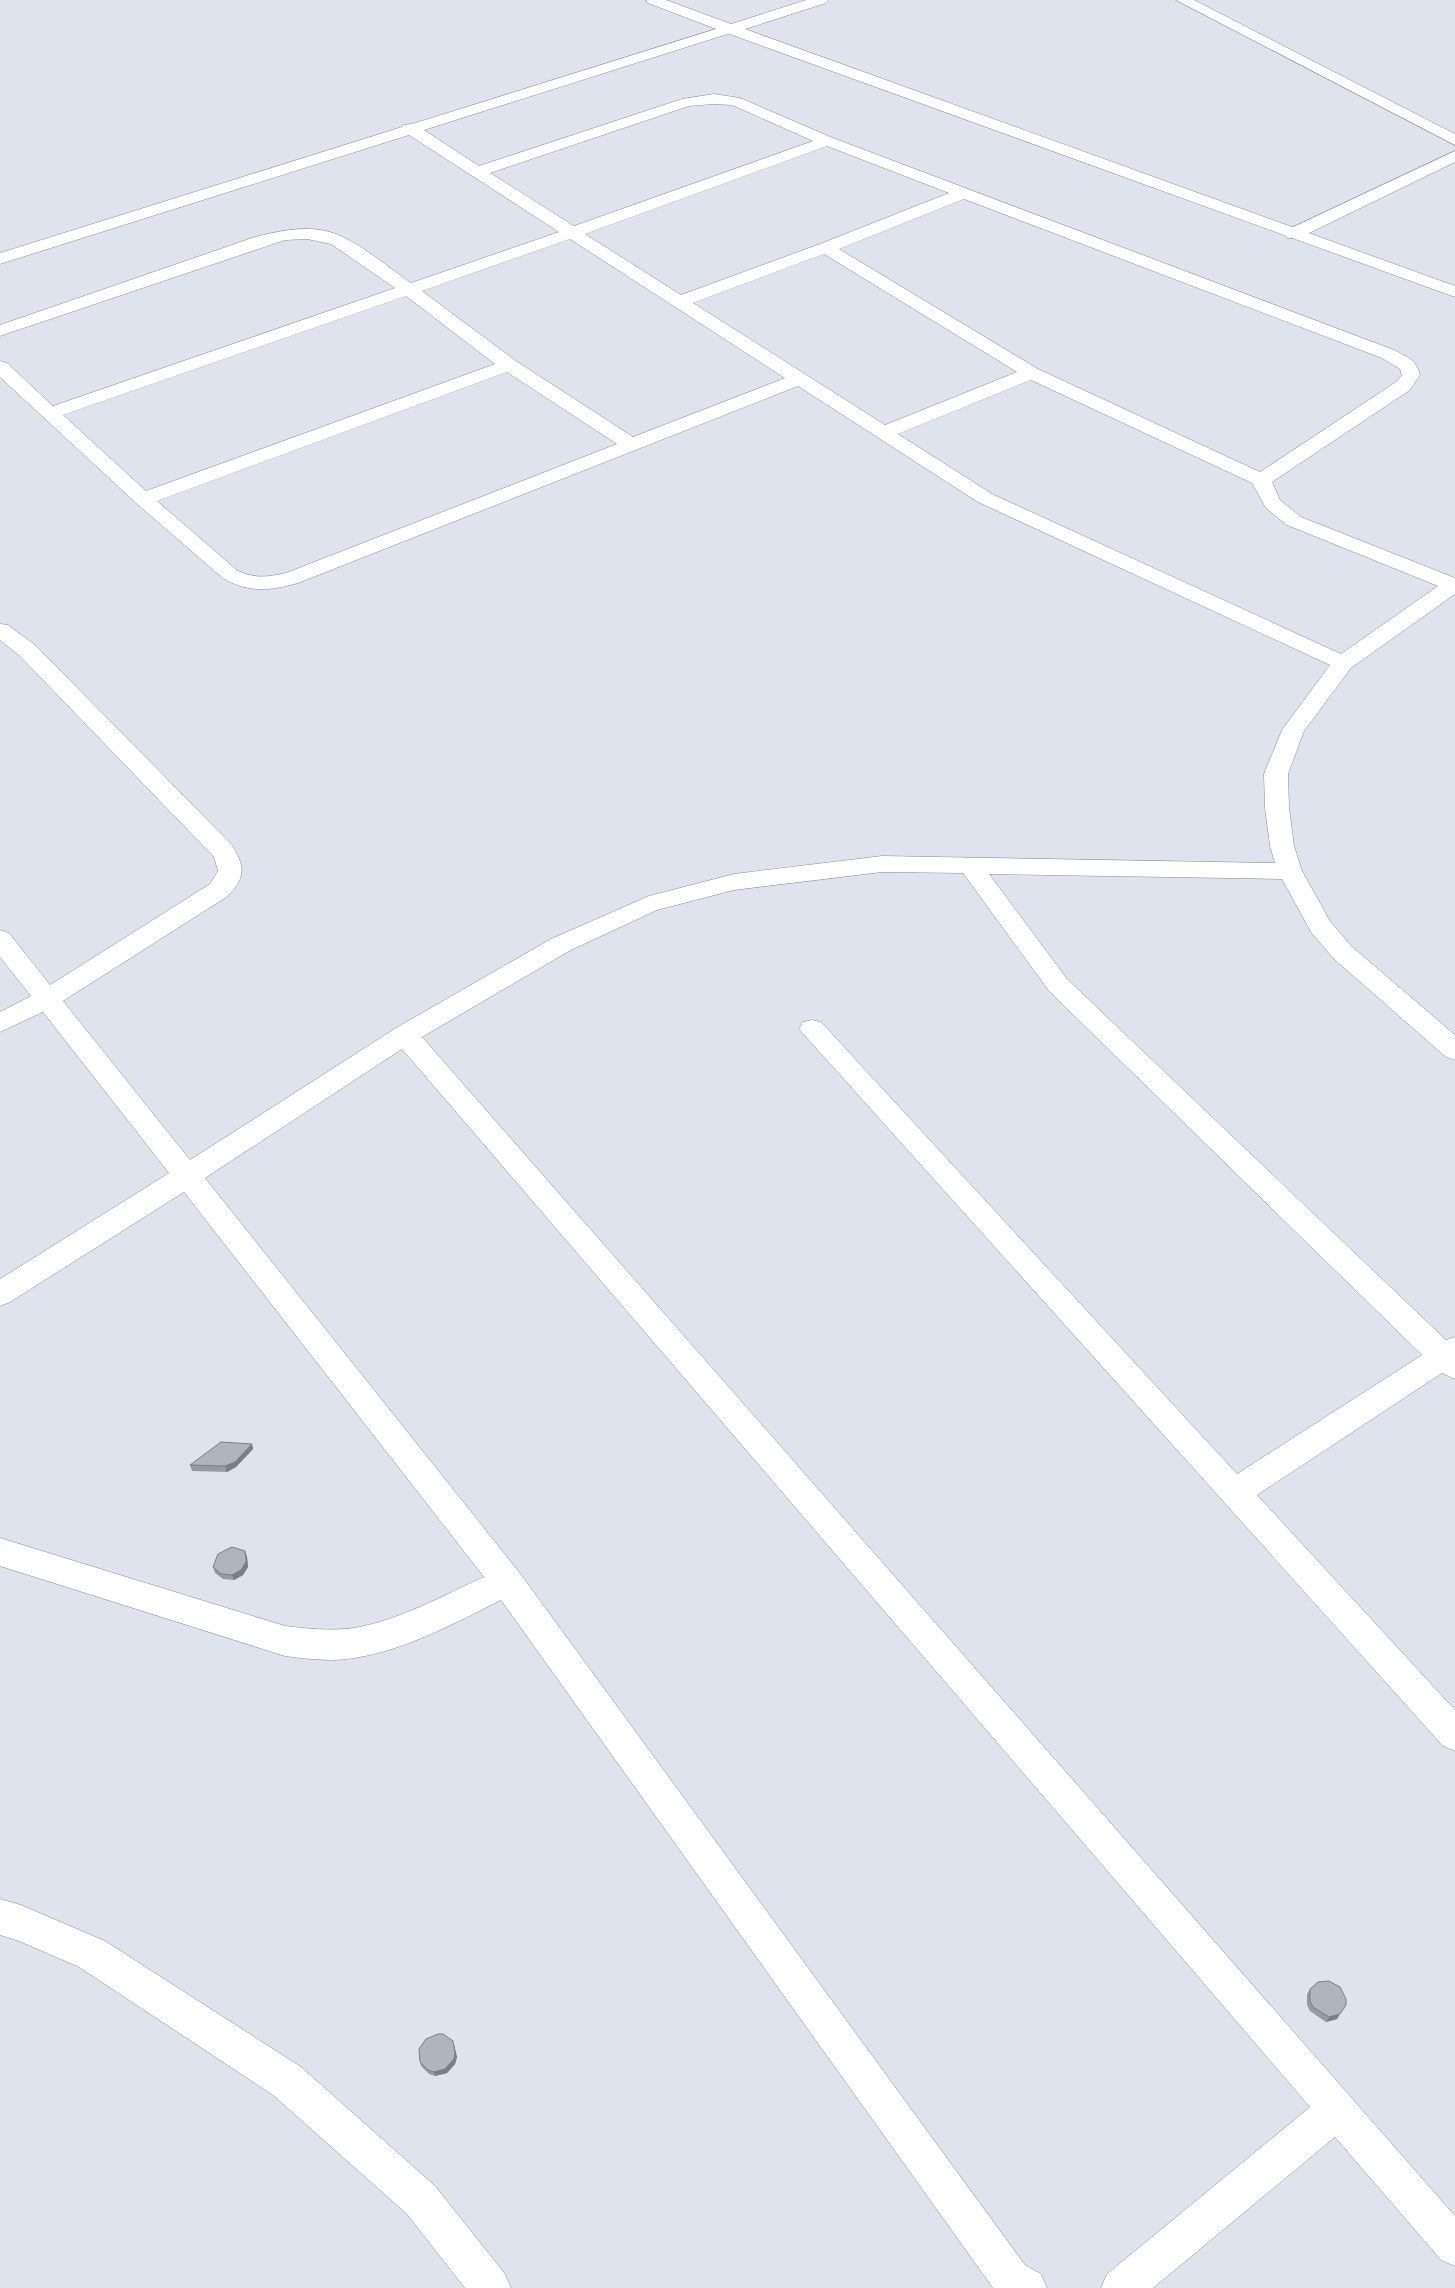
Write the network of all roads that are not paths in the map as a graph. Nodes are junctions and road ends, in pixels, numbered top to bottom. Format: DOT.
graph roads {
  1 [pos="653,0"];
  2 [pos="821,0"];
  3 [pos="1183,0"];
  4 [pos="729,29"];
  5 [pos="409,128"];
  6 [pos="1455,140"];
  7 [pos="827,141"];
  8 [pos="1455,156"];
  9 [pos="476,172"];
  10 [pos="966,192"];
  11 [pos="571,233"];
  12 [pos="1293,234"];
  13 [pos="826,248"];
  14 [pos="0,259"];
  15 [pos="407,288"];
  16 [pos="1455,292"];
  17 [pos="679,302"];
  18 [pos="0,331"];
  19 [pos="510,366"];
  20 [pos="0,367"];
  21 [pos="1031,373"];
  22 [pos="798,379"];
  23 [pos="50,413"];
  24 [pos="883,433"];
  25 [pos="630,444"];
  26 [pos="1260,480"];
  27 [pos="143,499"];
  28 [pos="1454,585"];
  29 [pos="0,630"];
  30 [pos="1343,662"];
  31 [pos="970,865"];
  32 [pos="1290,871"];
  33 [pos="0,939"];
  34 [pos="48,998"];
  35 [pos="0,1023"];
  36 [pos="812,1029"];
  37 [pos="406,1035"];
  38 [pos="1455,1050"];
  39 [pos="188,1176"];
  40 [pos="0,1294"];
  41 [pos="1451,1357"];
  42 [pos="1234,1492"];
  43 [pos="0,1552"];
  44 [pos="507,1582"];
  45 [pos="1455,1735"];
  46 [pos="0,1917"];
  47 [pos="1338,2109"];
  48 [pos="1455,2246"];
  49 [pos="491,2288"];
  50 [pos="1028,2288"];
  51 [pos="1121,2288"];
  1 -- 4 [label="street"];
  2 -- 4 [label="street"];
  3 -- 6 [label="street"];
  4 -- 5 [label="street"];
  4 -- 12 [label="street"];
  5 -- 9 [label="street"];
  5 -- 14 [label="street"];
  7 -- 9 [label="street"];
  7 -- 10 [label="street"];
  7 -- 11 [label="street"];
  8 -- 12 [label="street"];
  9 -- 11 [label="street"];
  10 -- 13 [label="street"];
  10 -- 26 [label="street"];
  11 -- 15 [label="street"];
  11 -- 17 [label="street"];
  12 -- 16 [label="street"];
  13 -- 17 [label="street"];
  13 -- 21 [label="street"];
  15 -- 18 [label="street"];
  15 -- 19 [label="street"];
  15 -- 23 [label="street"];
  17 -- 22 [label="street"];
  19 -- 25 [label="street"];
  19 -- 27 [label="street"];
  20 -- 23 [label="street"];
  21 -- 24 [label="street"];
  21 -- 26 [label="street"];
  22 -- 24 [label="street"];
  22 -- 25 [label="street"];
  23 -- 27 [label="street"];
  24 -- 30 [label="street"];
  25 -- 27 [label="street"];
  26 -- 28 [label="street"];
  28 -- 30 [label="street"];
  29 -- 34 [label="street"];
  30 -- 32 [label="street"];
  31 -- 32 [label="street"];
  31 -- 37 [label="street"];
  31 -- 41 [label="street"];
  32 -- 38 [label="street"];
  33 -- 34 [label="street"];
  34 -- 35 [label="street"];
  34 -- 39 [label="street"];
  36 -- 42 [label="street"];
  37 -- 39 [label="street"];
  37 -- 47 [label="street"];
  39 -- 40 [label="street"];
  39 -- 44 [label="street"];
  41 -- 42 [label="street"];
  42 -- 45 [label="street"];
  43 -- 44 [label="street"];
  44 -- 50 [label="street"];
  46 -- 49 [label="street"];
  47 -- 48 [label="street"];
  47 -- 51 [label="street"];
}
